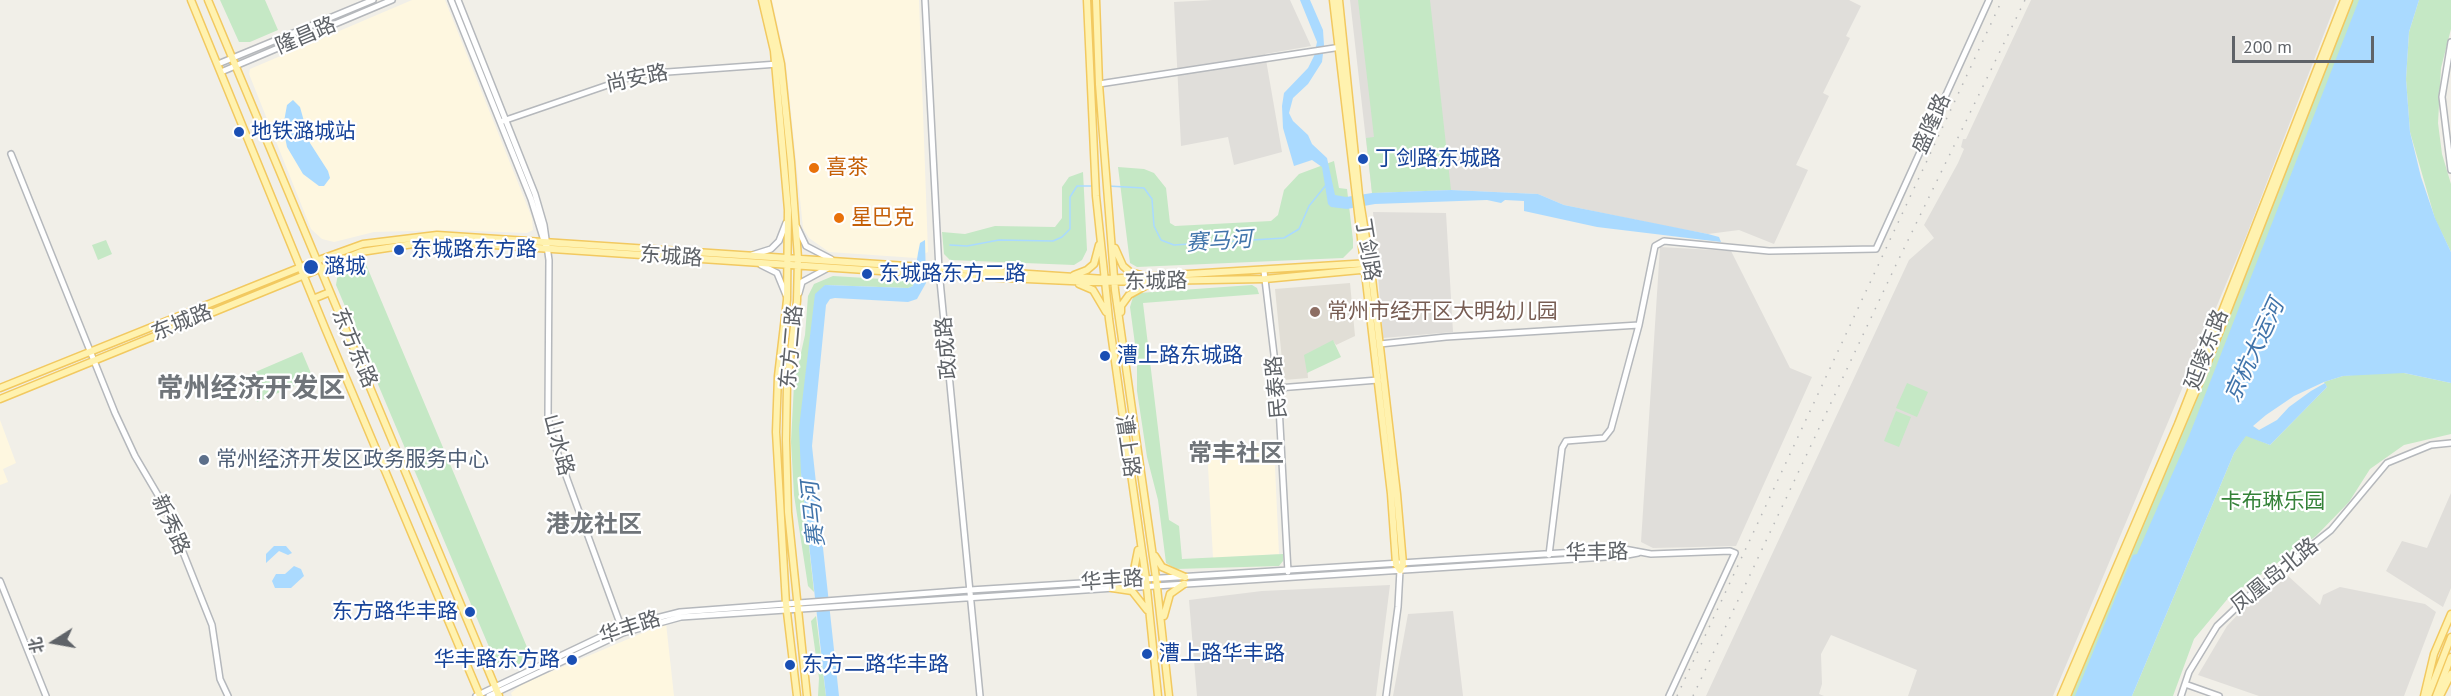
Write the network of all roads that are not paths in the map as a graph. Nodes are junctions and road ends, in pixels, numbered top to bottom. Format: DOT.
graph roads {
  1 [pos="191,0"];
  2 [pos="208,0"];
  3 [pos="373,0"];
  4 [pos="392,0"];
  5 [pos="451,0"];
  6 [pos="458,0"];
  7 [pos="762,0"];
  8 [pos="767,0"];
  9 [pos="925,0"];
  10 [pos="1087,0"];
  11 [pos="1096,0"];
  12 [pos="1333,0"];
  13 [pos="1339,0"];
  14 [pos="1989,0"];
  15 [pos="2343,0"];
  16 [pos="2349,0"];
  17 [pos="2451,42"];
  18 [pos="1342,47"];
  19 [pos="231,59"];
  20 [pos="218,64"];
  21 [pos="778,64"];
  22 [pos="235,67"];
  23 [pos="221,72"];
  24 [pos="1099,84"];
  25 [pos="503,121"];
  26 [pos="10,154"];
  27 [pos="2451,170"];
  28 [pos="788,210"];
  29 [pos="795,219"];
  30 [pos="1100,220"];
  31 [pos="1112,238"];
  32 [pos="547,244"];
  33 [pos="753,259"];
  34 [pos="316,261"];
  35 [pos="788,261"];
  36 [pos="798,262"];
  37 [pos="832,263"];
  38 [pos="300,266"];
  39 [pos="1367,266"];
  40 [pos="319,268"];
  41 [pos="939,272"];
  42 [pos="303,274"];
  43 [pos="1265,275"];
  44 [pos="1064,276"];
  45 [pos="1151,280"];
  46 [pos="1070,281"];
  47 [pos="1105,281"];
  48 [pos="1114,281"];
  49 [pos="330,292"];
  50 [pos="313,299"];
  51 [pos="788,300"];
  52 [pos="797,301"];
  53 [pos="1109,319"];
  54 [pos="1639,325"];
  55 [pos="1121,334"];
  56 [pos="1380,344"];
  57 [pos="90,351"];
  58 [pos="93,360"];
  59 [pos="1378,381"];
  60 [pos="0,388"];
  61 [pos="1278,388"];
  62 [pos="0,399"];
  63 [pos="2451,443"];
  64 [pos="1138,532"];
  65 [pos="1152,549"];
  66 [pos="1549,557"];
  67 [pos="1400,566"];
  68 [pos="1288,574"];
  69 [pos="1156,578"];
  70 [pos="1146,579"];
  71 [pos="0,581"];
  72 [pos="1185,581"];
  73 [pos="1112,585"];
  74 [pos="1157,586"];
  75 [pos="1147,587"];
  76 [pos="970,593"];
  77 [pos="796,606"];
  78 [pos="787,607"];
  79 [pos="2451,614"];
  80 [pos="1150,620"];
  81 [pos="1162,625"];
  82 [pos="622,630"];
  83 [pos="2451,637"];
  84 [pos="2451,657"];
  85 [pos="2451,674"];
  86 [pos="2185,684"];
  87 [pos="497,691"];
  88 [pos="46,696"];
  89 [pos="228,696"];
  90 [pos="478,696"];
  91 [pos="489,696"];
  92 [pos="797,696"];
  93 [pos="807,696"];
  94 [pos="980,696"];
  95 [pos="1158,696"];
  96 [pos="1169,696"];
  97 [pos="1386,696"];
  98 [pos="1669,696"];
  99 [pos="2061,696"];
  100 [pos="2067,696"];
  101 [pos="2181,696"];
  102 [pos="2219,696"];
  103 [pos="2426,696"];
  104 [pos="2438,696"];
  1 -- 20 [label="main road, 东方东路"];
  2 -- 19 [label="main road, 东方东路"];
  3 -- 19 [label="street, 隆昌路"];
  4 -- 22 [label="street, 隆昌路"];
  5 -- 25 [label="street, 山水路"];
  6 -- 25 [label="street, 山水路"];
  7 -- 21 [label="main road, 东方二路"];
  8 -- 21 [label="main road, 东方二路"];
  9 -- 41 [label="street, 政成路"];
  10 -- 30 [label="main road, 漕上路"];
  11 -- 24 [label="main road"];
  12 -- 18 [label="main road, 丁剑路"];
  13 -- 18 [label="main road, 丁剑路"];
  14 -- 54 [label="street, 盛隆路"];
  15 -- 99 [label="main road, 延陵东路"];
  16 -- 100 [label="main road, 延陵东路"];
  17 -- 27 [label="street"];
  18 -- 24 [label="street"];
  18 -- 39 [label="main road, 丁剑路"];
  19 -- 20 [label="street, 隆昌路"];
  19 -- 22 [label="main road, 东方东路"];
  20 -- 23 [label="main road, 东方东路"];
  21 -- 25 [label="street, 尚安路"];
  21 -- 28 [label="main road, 东方二路"];
  21 -- 29 [label="main road, 东方二路"];
  22 -- 23 [label="street, 隆昌路"];
  22 -- 34 [label="main road, 东方东路"];
  23 -- 38 [label="main road, 东方东路"];
  24 -- 31 [label="main road, 漕上路"];
  25 -- 32 [label="street, 山水路"];
  26 -- 57 [label="street, 新秀路"];
  28 -- 33 [label="street"];
  28 -- 35 [label="main road, 东方二路"];
  29 -- 36 [label="main road, 东方二路"];
  29 -- 37 [label="street"];
  30 -- 44 [label="main road"];
  30 -- 47 [label="main road, 漕上路"];
  31 -- 45 [label="main road"];
  31 -- 48 [label="main road, 漕上路"];
  32 -- 33 [label="main road, 东城路"];
  32 -- 34 [label="main road, 东城路"];
  32 -- 40 [label="main road, 东城路"];
  32 -- 82 [label="street, 山水路"];
  33 -- 35 [label="main road, 东城路"];
  33 -- 51 [label="street"];
  34 -- 38 [label="main road, 东城路"];
  34 -- 40 [label="main road, 东方东路"];
  35 -- 36 [label="main road, 东城路"];
  35 -- 51 [label="main road, 东方二路"];
  36 -- 37 [label="main road, 东城路"];
  36 -- 52 [label="main road, 东方二路"];
  37 -- 41 [label="main road, 东城路"];
  37 -- 52 [label="street"];
  38 -- 42 [label="main road, 东方东路"];
  38 -- 57 [label="main road, 东城路"];
  39 -- 43 [label="main road, 东城路"];
  39 -- 56 [label="main road, 丁剑路"];
  39 -- 59 [label="main road, 丁剑路"];
  40 -- 42 [label="main road, 东城路"];
  40 -- 49 [label="main road, 东方东路"];
  41 -- 44 [label="main road, 东城路"];
  41 -- 46 [label="main road, 东城路"];
  41 -- 76 [label="street, 政成路"];
  42 -- 50 [label="main road, 东方东路"];
  42 -- 58 [label="main road, 东城路"];
  43 -- 45 [label="main road, 东城路"];
  43 -- 61 [label="street, 民泰路"];
  44 -- 47 [label="main road, 东城路"];
  45 -- 48 [label="main road, 东城路"];
  45 -- 55 [label="main road"];
  46 -- 47 [label="main road, 东城路"];
  46 -- 53 [label="main road"];
  47 -- 48 [label="main road, 东城路"];
  47 -- 53 [label="main road, 漕上路"];
  48 -- 55 [label="main road, 漕上路"];
  49 -- 50 [label="main road"];
  49 -- 87 [label="main road, 东方东路"];
  50 -- 90 [label="main road, 东方东路"];
  51 -- 78 [label="main road, 东方二路"];
  52 -- 77 [label="main road, 东方二路"];
  53 -- 64 [label="main road, 漕上路"];
  54 -- 56 [label="street"];
  54 -- 66 [label="street"];
  55 -- 65 [label="main road, 漕上路"];
  56 -- 67 [label="main road, 丁剑路"];
  57 -- 58 [label="street, 新秀路"];
  57 -- 60 [label="main road, 东城路"];
  58 -- 62 [label="main road, 东城路"];
  58 -- 89 [label="street, 新秀路"];
  59 -- 61 [label="street"];
  59 -- 67 [label="main road, 丁剑路"];
  61 -- 68 [label="street, 民泰路"];
  63 -- 86 [label="street, 凤凰岛北路"];
  64 -- 70 [label="main road, 漕上路"];
  64 -- 73 [label="main road"];
  65 -- 69 [label="main road, 漕上路"];
  65 -- 72 [label="main road"];
  66 -- 67 [label="street, 华丰路"];
  66 -- 98 [label="street, 华丰路"];
  67 -- 68 [label="street, 华丰路"];
  67 -- 97 [label="street, 丁剑路"];
  68 -- 72 [label="street, 华丰路"];
  69 -- 70 [label="street, 华丰路"];
  69 -- 72 [label="street, 华丰路"];
  69 -- 74 [label="main road, 漕上路"];
  70 -- 73 [label="street, 华丰路"];
  70 -- 75 [label="main road, 漕上路"];
  71 -- 88 [label="street"];
  72 -- 74 [label="street, 华丰路"];
  72 -- 81 [label="main road"];
  73 -- 75 [label="street, 华丰路"];
  73 -- 76 [label="street, 华丰路"];
  73 -- 80 [label="main road"];
  74 -- 75 [label="street, 华丰路"];
  74 -- 81 [label="main road, 漕上路"];
  75 -- 80 [label="main road, 漕上路"];
  76 -- 77 [label="street, 华丰路"];
  76 -- 77 [label="street, 华丰路"];
  76 -- 94 [label="street, 政成路"];
  77 -- 78 [label="street, 华丰路"];
  77 -- 93 [label="main road, 东方二路"];
  78 -- 82 [label="street, 华丰路"];
  78 -- 92 [label="main road, 东方二路"];
  79 -- 103 [label="main road"];
  80 -- 95 [label="main road, 漕上路"];
  81 -- 96 [label="main road, 漕上路"];
  82 -- 87 [label="street, 华丰路"];
  83 -- 103 [label="main road"];
  84 -- 104 [label="main road"];
  85 -- 104 [label="main road"];
  86 -- 101 [label="street, 凤凰岛北路"];
  86 -- 102 [label="street"];
  87 -- 90 [label="street, 华丰路"];
  87 -- 91 [label="street, 华丰路"];
}
